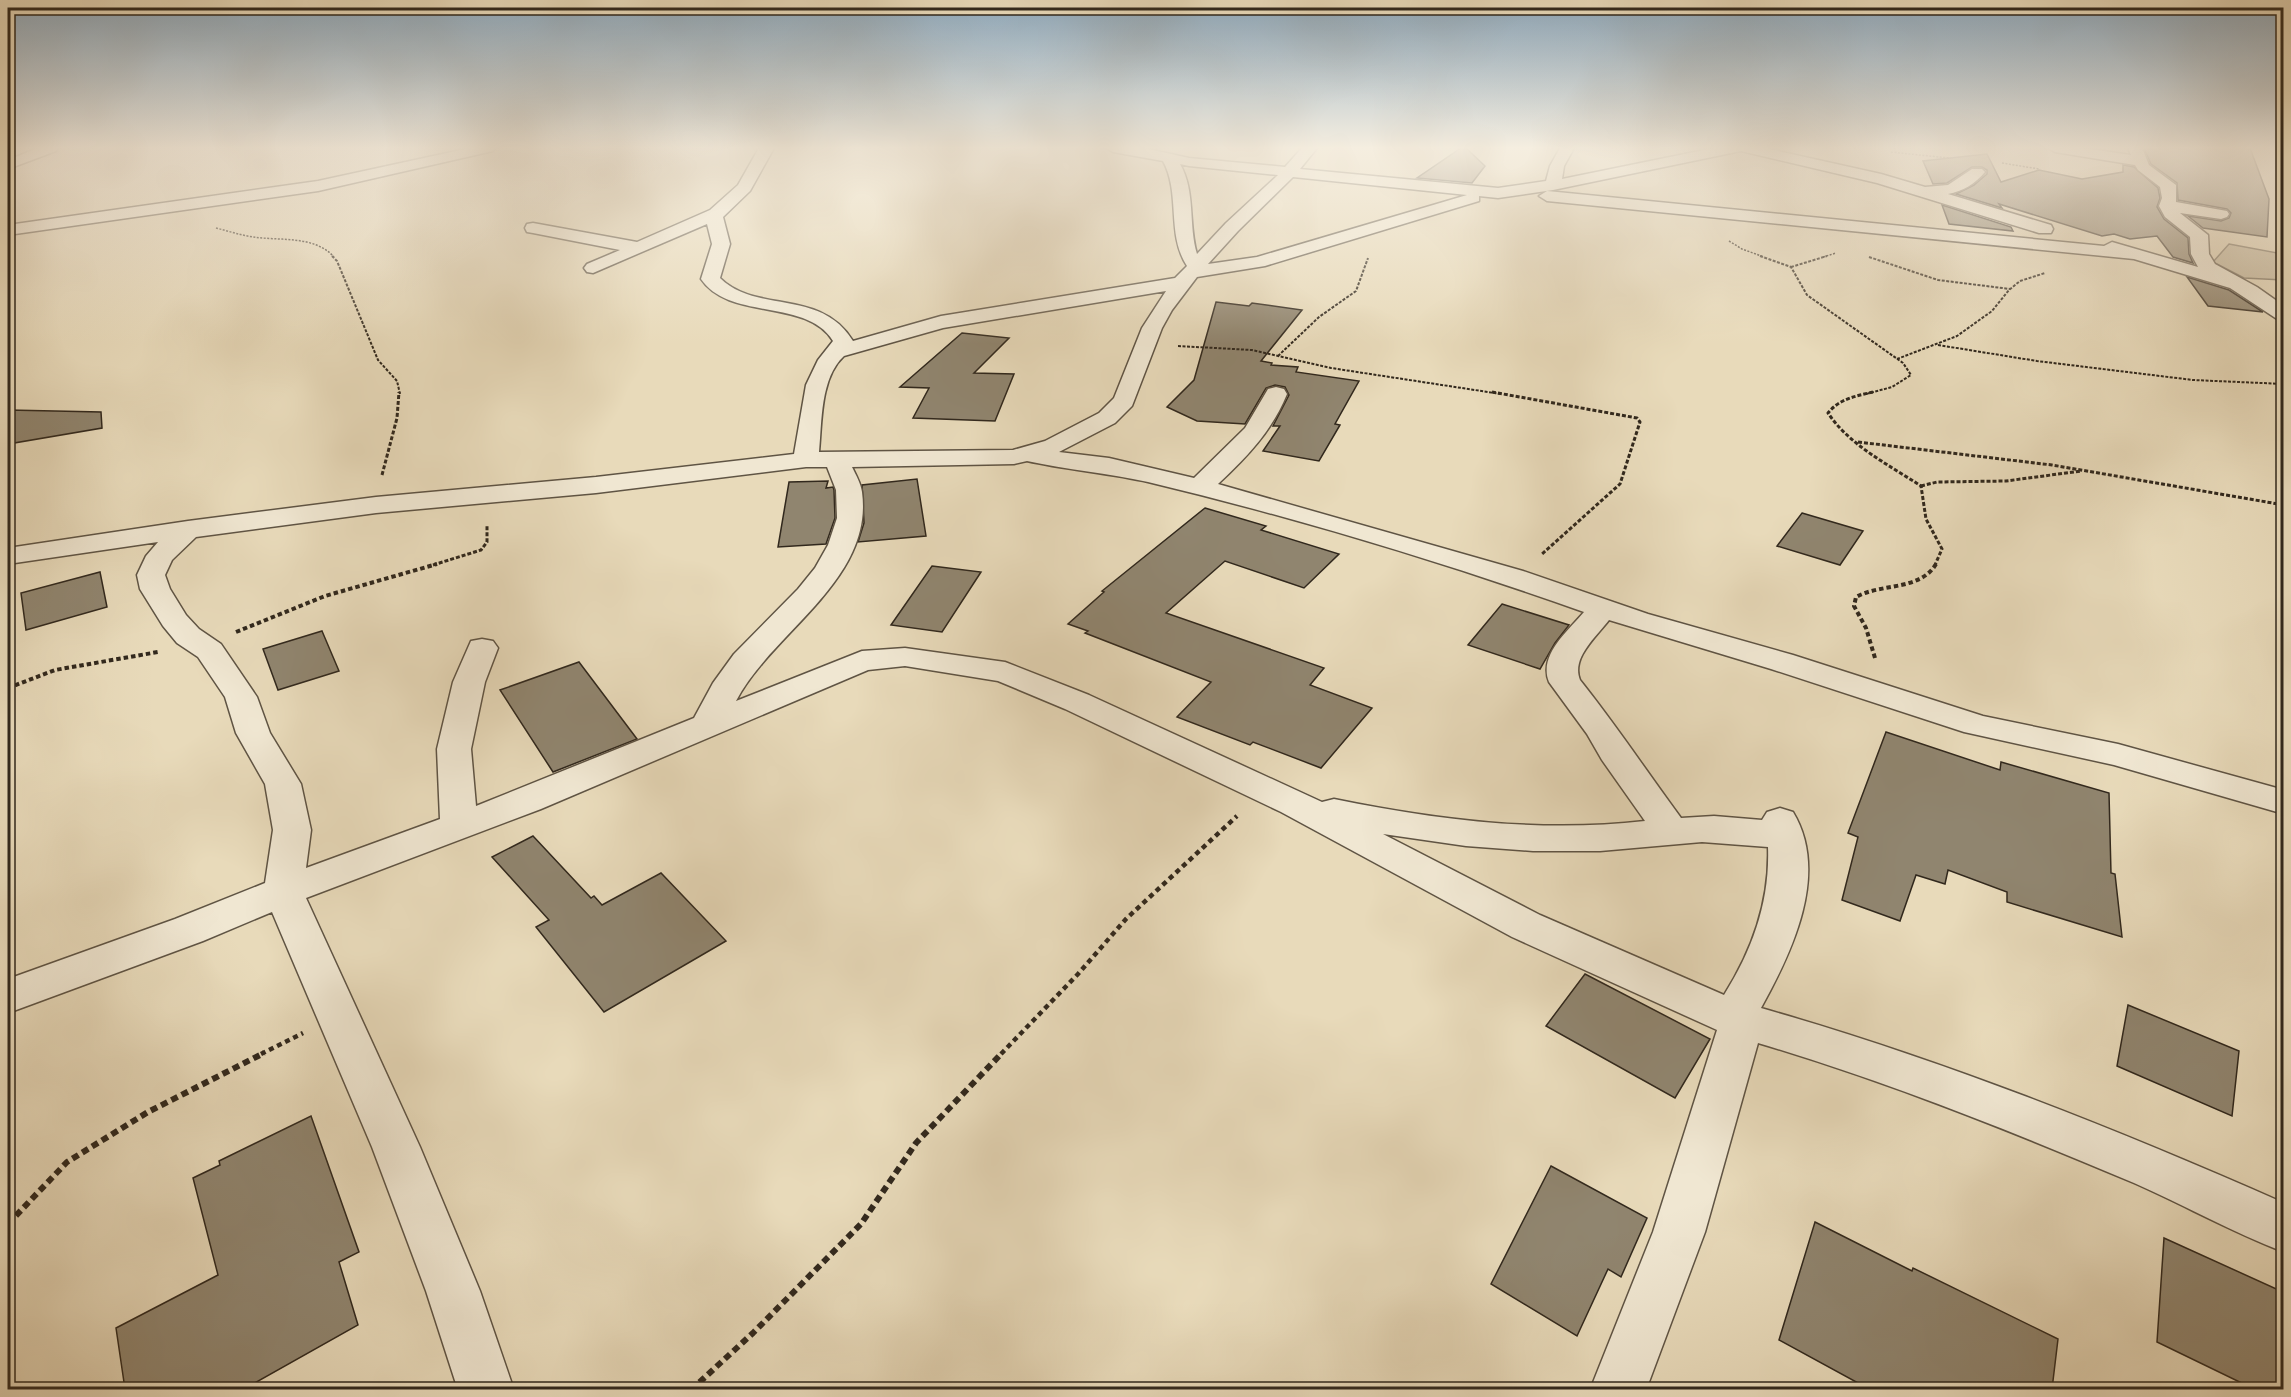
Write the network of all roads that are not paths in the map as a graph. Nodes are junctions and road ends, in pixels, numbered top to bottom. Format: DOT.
graph roads {
  1 [pos="126,213"];
  2 [pos="1184,213"];
  3 [pos="1247,213"];
  4 [pos="1423,213"];
  5 [pos="1719,213"];
  6 [pos="1990,213"];
  7 [pos="2171,213"];
  8 [pos="2216,213"];
  9 [pos="716,214"];
  10 [pos="2221,214"];
  11 [pos="533,228"];
  12 [pos="8,230"];
  13 [pos="639,248"];
  14 [pos="2133,254"];
  15 [pos="593,268"];
  16 [pos="1189,274"];
  17 [pos="2234,284"];
  18 [pos="2283,315"];
  19 [pos="837,352"];
  20 [pos="1276,394"];
  21 [pos="1029,454"];
  22 [pos="806,460"];
  23 [pos="837,460"];
  24 [pos="1200,487"];
  25 [pos="188,529"];
  26 [pos="8,556"];
  27 [pos="1603,608"];
  28 [pos="482,648"];
  29 [pos="708,724"];
  30 [pos="1280,796"];
  31 [pos="2283,802"];
  32 [pos="459,826"];
  33 [pos="1671,831"];
  34 [pos="283,891"];
  35 [pos="8,996"];
  36 [pos="1738,1020"];
  37 [pos="2283,1228"];
  38 [pos="486,1389"];
  39 [pos="1618,1389"];
  1 -- 12 [label="street"];
  2 -- 16 [label="street"];
  3 -- 16 [label="street"];
  4 -- 16 [label="street"];
  5 -- 14 [label="street"];
  6 -- 14 [label="street"];
  7 -- 17 [label="street"];
  8 -- 10 [label="street"];
  9 -- 13 [label="street"];
  9 -- 19 [label="street"];
  11 -- 13 [label="street"];
  13 -- 15 [label="street"];
  14 -- 17 [label="street"];
  16 -- 19 [label="street"];
  16 -- 21 [label="street"];
  17 -- 18 [label="street"];
  19 -- 22 [label="street"];
  20 -- 24 [label="street"];
  21 -- 23 [label="street"];
  21 -- 24 [label="street"];
  22 -- 23 [label="street"];
  22 -- 25 [label="street"];
  23 -- 29 [label="street"];
  24 -- 27 [label="street"];
  25 -- 26 [label="street"];
  25 -- 34 [label="street"];
  27 -- 31 [label="street"];
  27 -- 33 [label="street"];
  28 -- 32 [label="street"];
  29 -- 30 [label="street"];
  29 -- 32 [label="street"];
  30 -- 33 [label="street"];
  30 -- 36 [label="street"];
  32 -- 34 [label="street"];
  33 -- 36 [label="street"];
  34 -- 35 [label="street"];
  34 -- 38 [label="street"];
  36 -- 37 [label="street"];
  36 -- 39 [label="street"];
}
